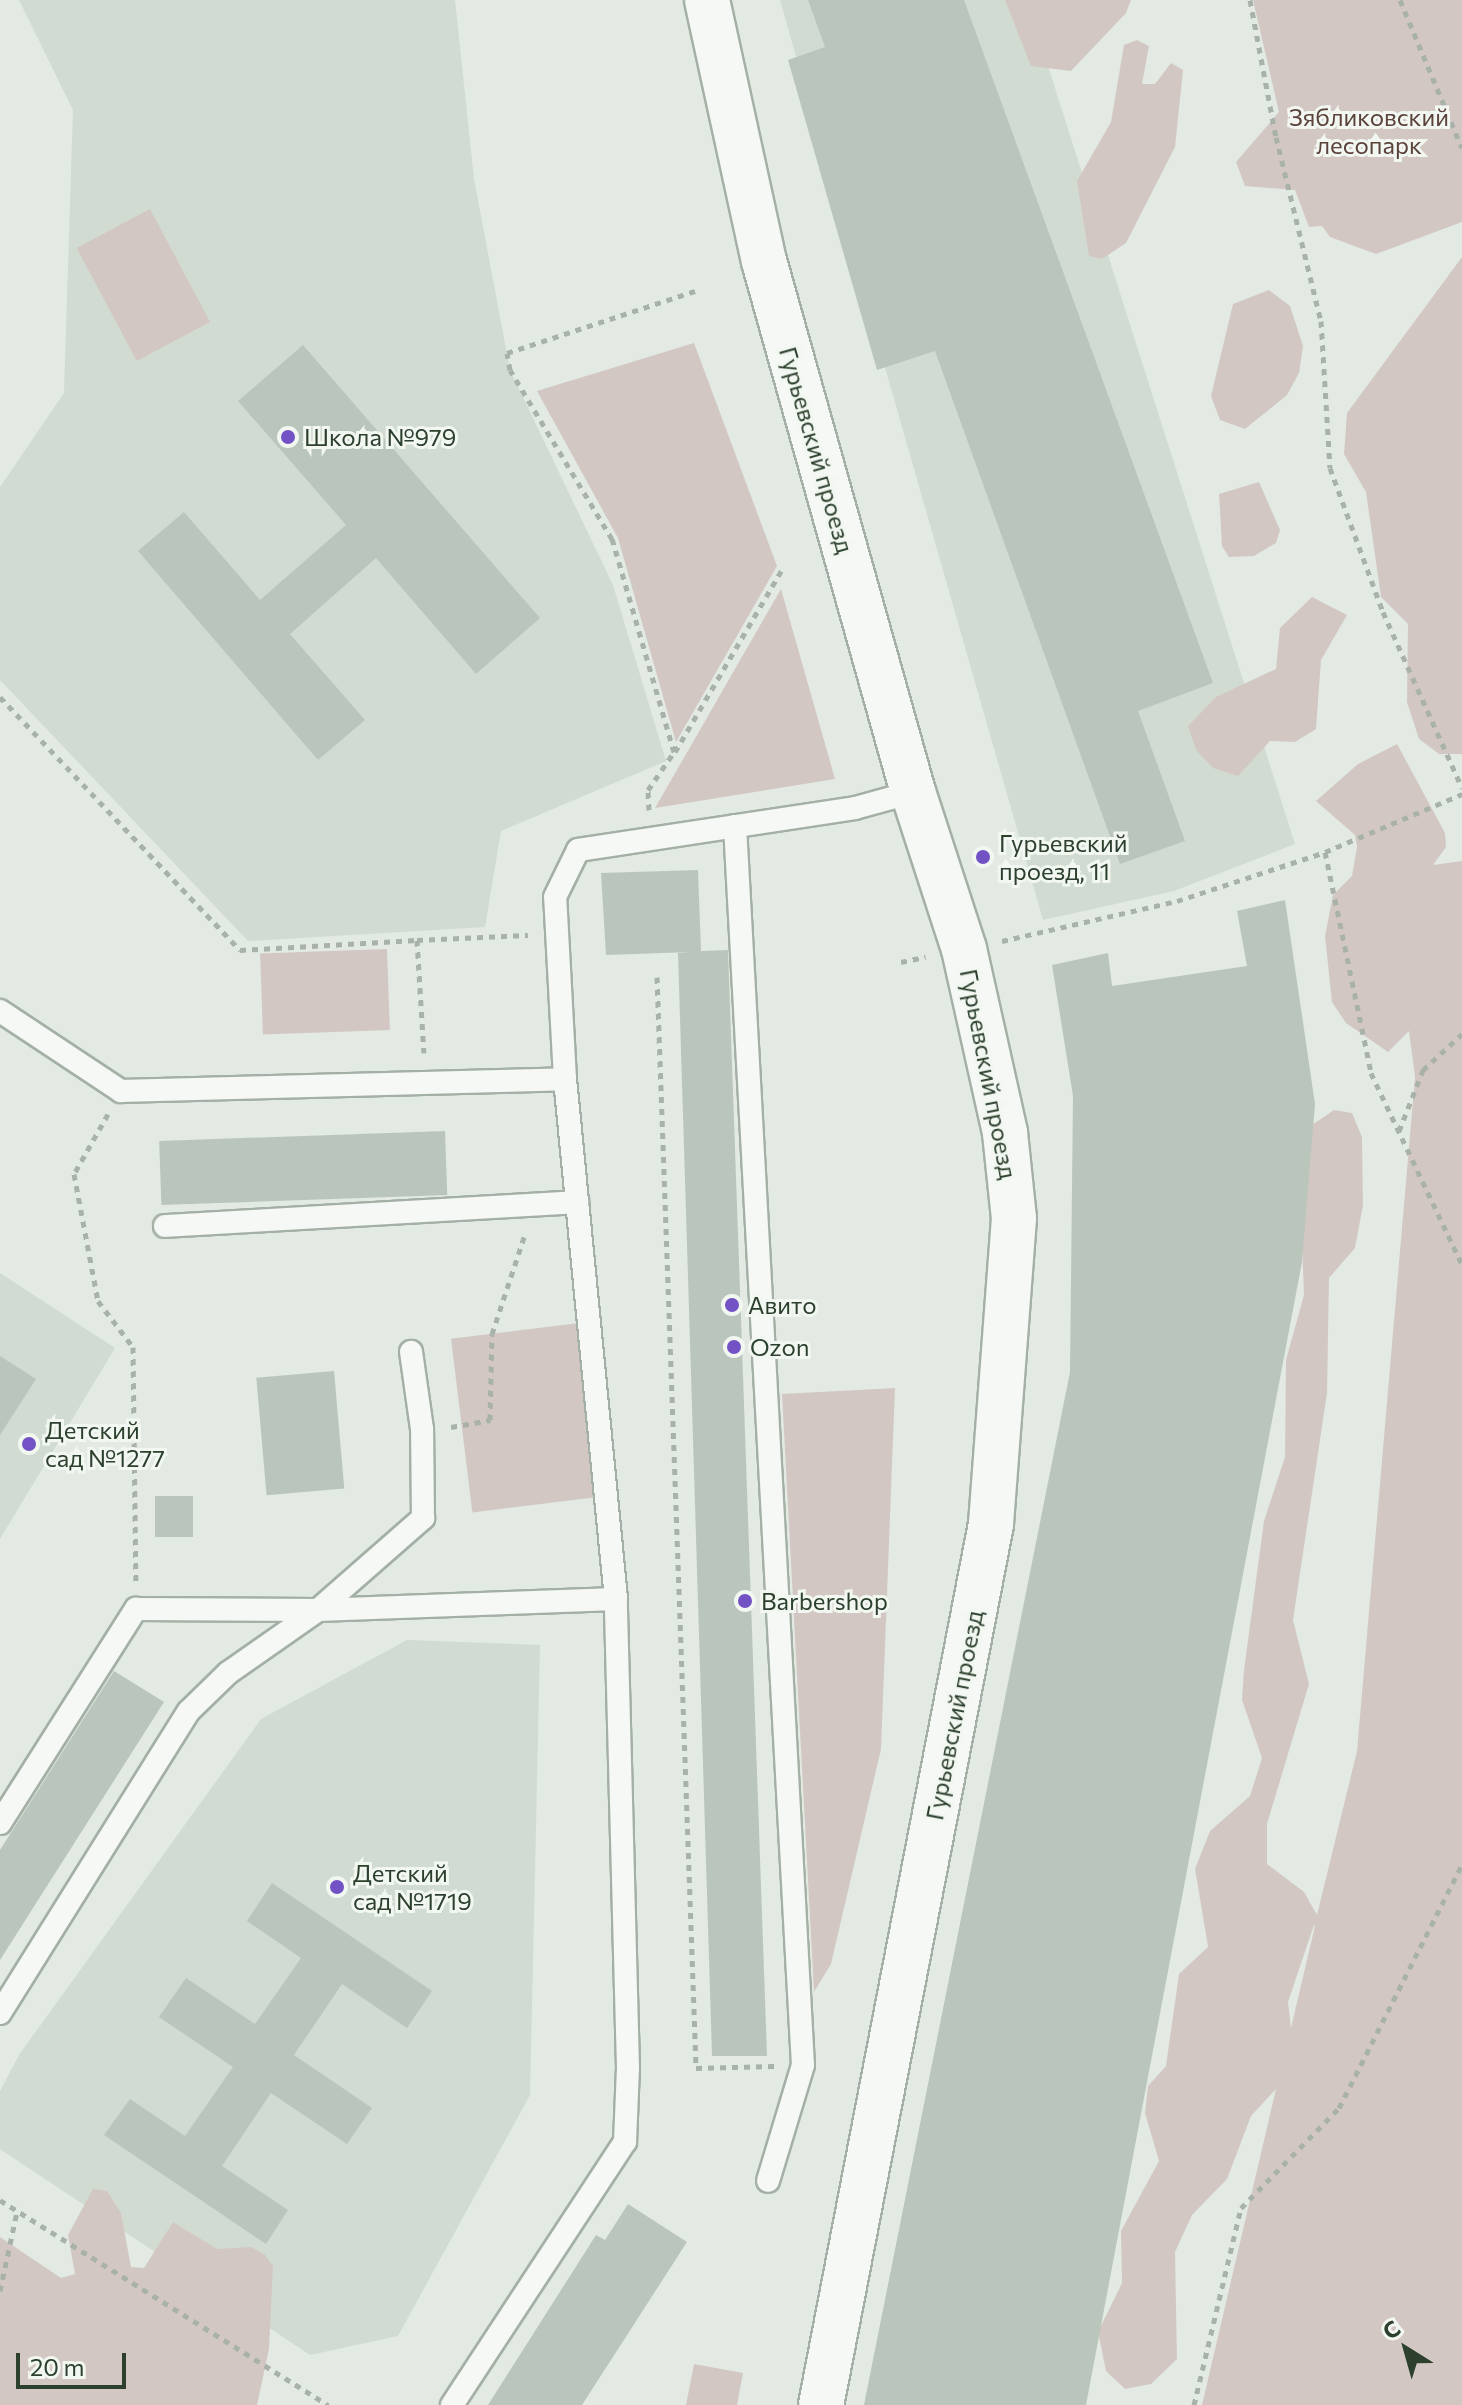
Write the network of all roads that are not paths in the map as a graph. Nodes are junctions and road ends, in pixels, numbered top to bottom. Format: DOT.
graph roads {
  1 [pos="707,0"];
  2 [pos="913,792"];
  3 [pos="735,826"];
  4 [pos="0,1011"];
  5 [pos="565,1079"];
  6 [pos="577,1202"];
  7 [pos="165,1226"];
  8 [pos="411,1352"];
  9 [pos="616,1599"];
  10 [pos="318,1610"];
  11 [pos="0,1823"];
  12 [pos="0,2013"];
  13 [pos="768,2181"];
  14 [pos="452,2405"];
  15 [pos="821,2405"];
  1 -- 2 [label="street, Гурьевский проезд"];
  2 -- 3 [label="lane"];
  2 -- 15 [label="street, Гурьевский проезд"];
  3 -- 5 [label="lane"];
  3 -- 13 [label="lane"];
  4 -- 5 [label="lane"];
  5 -- 6 [label="lane"];
  6 -- 7 [label="lane"];
  6 -- 9 [label="lane"];
  8 -- 10 [label="lane"];
  9 -- 10 [label="lane"];
  9 -- 14 [label="lane"];
  10 -- 11 [label="lane"];
  10 -- 12 [label="lane"];
}
